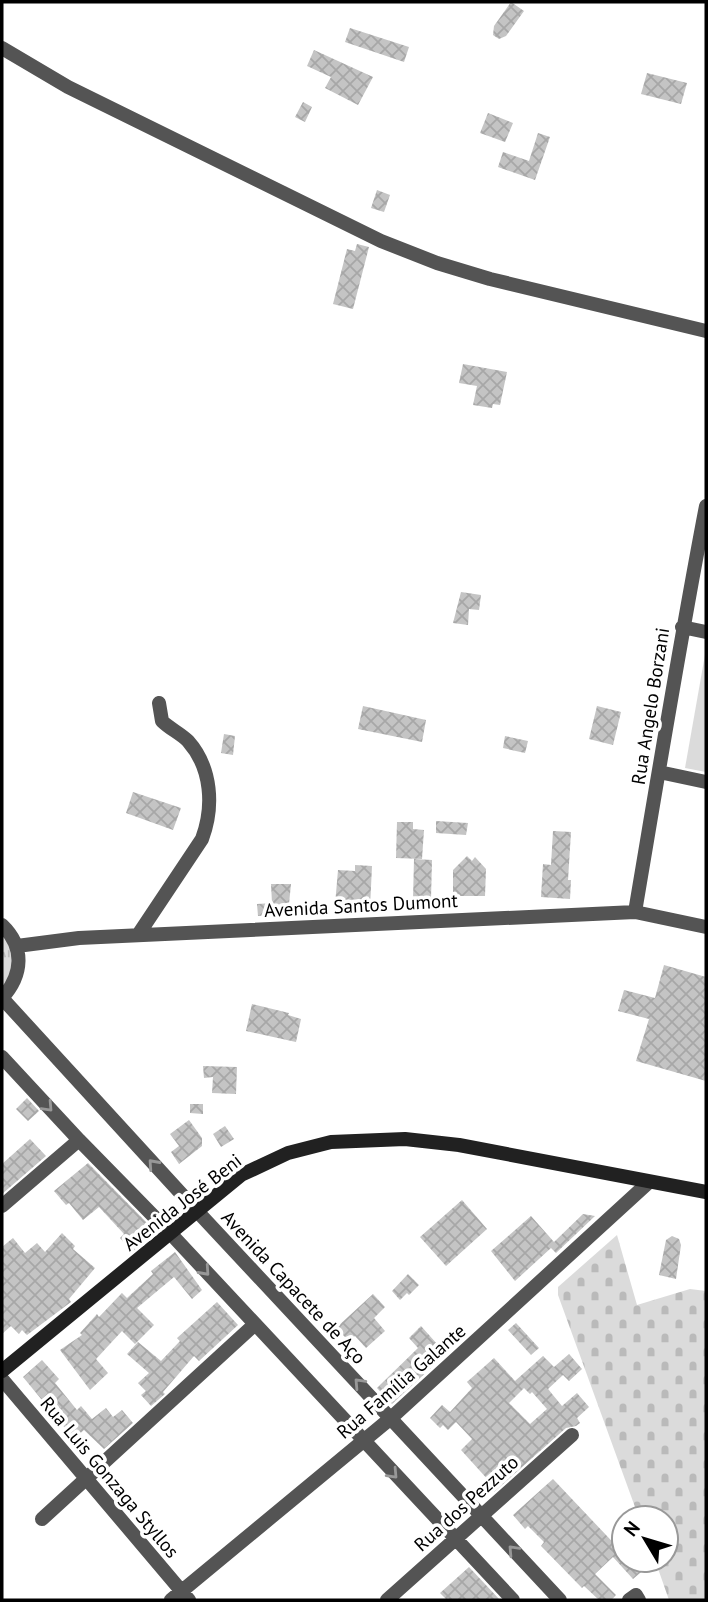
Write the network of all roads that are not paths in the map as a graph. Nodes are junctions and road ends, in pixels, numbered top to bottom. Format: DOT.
graph roads {
  1 [pos="2,48"];
  2 [pos="706,331"];
  3 [pos="706,506"];
  4 [pos="682,627"];
  5 [pos="706,632"];
  6 [pos="159,703"];
  7 [pos="659,772"];
  8 [pos="706,782"];
  9 [pos="635,912"];
  10 [pos="2,925"];
  11 [pos="706,927"];
  12 [pos="138,935"];
  13 [pos="17,946"];
  14 [pos="2,998"];
  15 [pos="2,1057"];
  16 [pos="79,1140"];
  17 [pos="649,1182"];
  18 [pos="706,1192"];
  19 [pos="2,1206"];
  20 [pos="197,1212"];
  21 [pos="171,1234"];
  22 [pos="254,1325"];
  23 [pos="2,1371"];
  24 [pos="2,1379"];
  25 [pos="391,1418"];
  26 [pos="572,1435"];
  27 [pos="363,1442"];
  28 [pos="87,1478"];
  29 [pos="481,1514"];
  30 [pos="41,1519"];
  31 [pos="454,1539"];
  32 [pos="181,1597"];
  33 [pos="387,1600"];
  34 [pos="513,1600"];
  35 [pos="560,1600"];
  36 [pos="629,1600"];
  37 [pos="639,1600"];
  1 -- 2 [label="street"];
  3 -- 4 [label="street, Rua Angelo Borzani"];
  4 -- 5 [label="street"];
  4 -- 7 [label="street, Rua Angelo Borzani"];
  6 -- 12 [label="street"];
  7 -- 8 [label="street"];
  7 -- 9 [label="street, Rua Angelo Borzani"];
  9 -- 11 [label="street, Avenida Santos Dumont"];
  9 -- 12 [label="street, Avenida Santos Dumont"];
  10 -- 13 [label="street"];
  12 -- 13 [label="street, Avenida Santos Dumont"];
  13 -- 14 [label="street"];
  20 -- 14 [label="street, Avenida Capacete de Aço, one-way"];
  15 -- 16 [label="street, one-way"];
  16 -- 19 [label="street"];
  16 -- 21 [label="street"];
  17 -- 18 [label="main road, Avenida José Beni"];
  17 -- 20 [label="main road, Avenida José Beni"];
  17 -- 25 [label="street, Rua Família Galante"];
  20 -- 21 [label="main road, Avenida José Beni"];
  25 -- 20 [label="street, Avenida Capacete de Aço, one-way"];
  21 -- 22 [label="street, one-way"];
  21 -- 23 [label="main road, Avenida José Beni"];
  22 -- 27 [label="street"];
  22 -- 28 [label="street"];
  24 -- 28 [label="street, Rua Luis Gonzaga Styllos"];
  25 -- 27 [label="street, Rua Família Galante"];
  25 -- 29 [label="street, Avenida Capacete de Aço"];
  26 -- 29 [label="street, Rua dos Pezzuto"];
  27 -- 31 [label="street, one-way"];
  27 -- 32 [label="street, Rua Família Galante"];
  28 -- 30 [label="street"];
  28 -- 32 [label="street, Rua Luis Gonzaga Styllos"];
  29 -- 31 [label="street, Rua dos Pezzuto"];
  35 -- 29 [label="street, Avenida Capacete de Aço, one-way"];
  31 -- 33 [label="street, Rua dos Pezzuto"];
  31 -- 34 [label="street"];
  36 -- 37 [label="street"];
}
